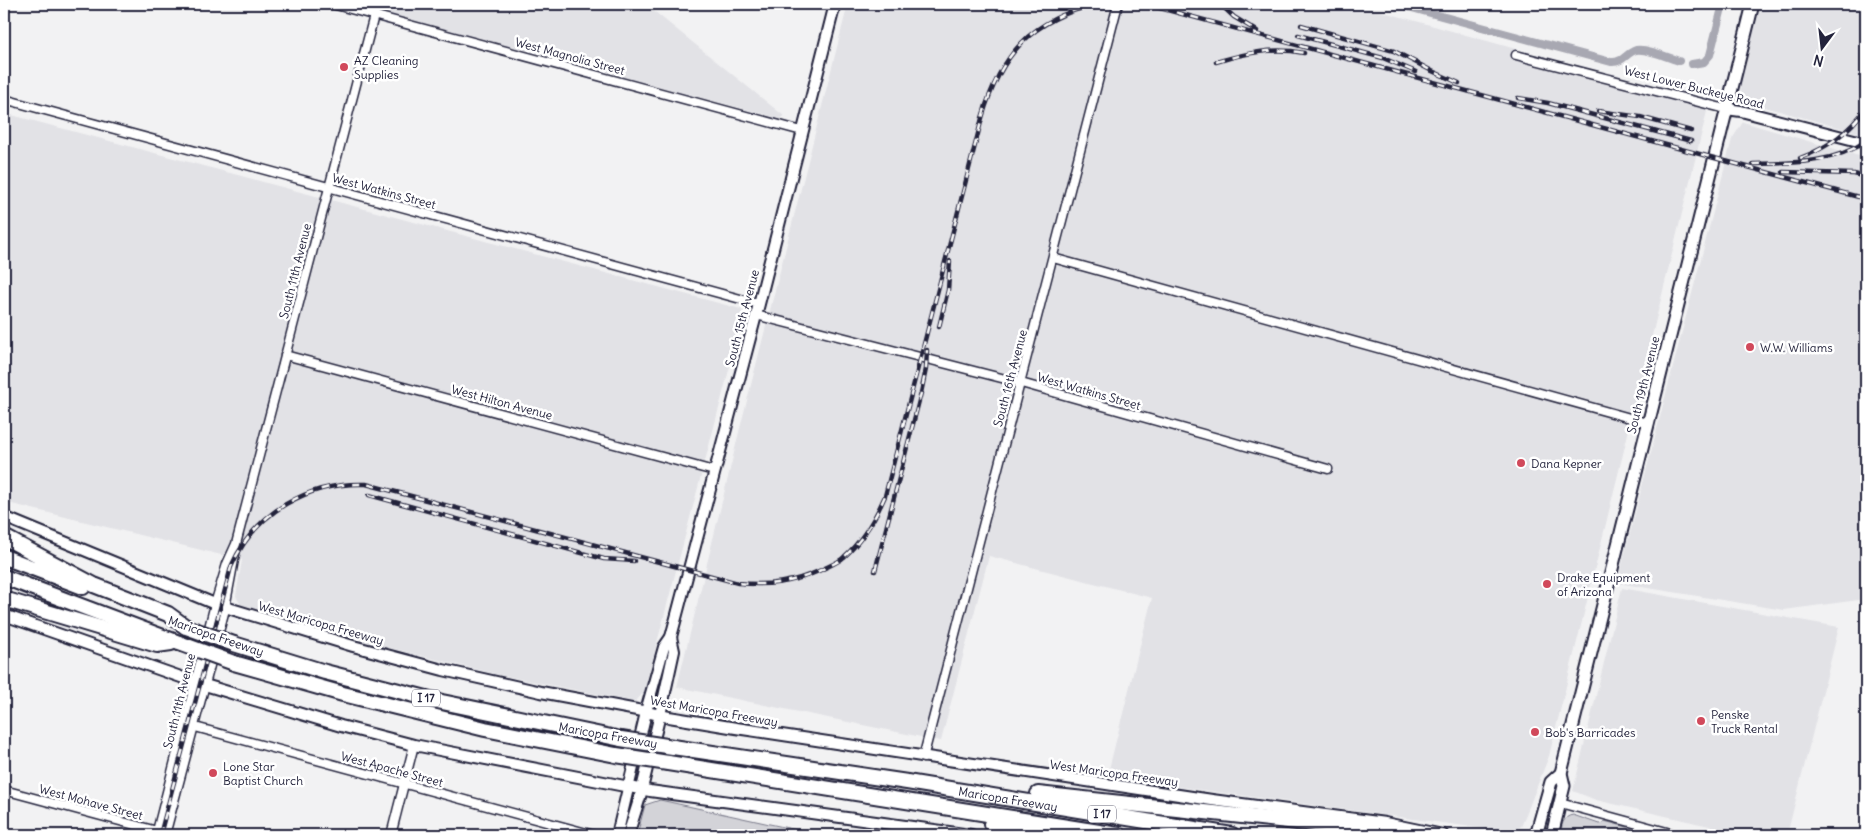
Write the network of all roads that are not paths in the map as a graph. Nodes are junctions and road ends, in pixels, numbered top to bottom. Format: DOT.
graph roads {
  1 [pos="332,4"];
  2 [pos="377,4"];
  3 [pos="835,4"];
  4 [pos="1118,4"];
  5 [pos="1753,4"];
  6 [pos="374,15"];
  7 [pos="1516,55"];
  8 [pos="4,99"];
  9 [pos="1726,109"];
  10 [pos="802,131"];
  11 [pos="1866,143"];
  12 [pos="328,188"];
  13 [pos="1053,258"];
  14 [pos="759,304"];
  15 [pos="756,315"];
  16 [pos="285,355"];
  17 [pos="1021,383"];
  18 [pos="1648,424"];
  19 [pos="1328,469"];
  20 [pos="714,471"];
  21 [pos="4,517"];
  22 [pos="4,537"];
  23 [pos="4,557"];
  24 [pos="4,577"];
  25 [pos="4,599"];
  26 [pos="220,606"];
  27 [pos="4,614"];
  28 [pos="186,627"];
  29 [pos="671,637"];
  30 [pos="180,643"];
  31 [pos="200,684"];
  32 [pos="646,712"];
  33 [pos="660,715"];
  34 [pos="184,724"];
  35 [pos="194,726"];
  36 [pos="414,745"];
  37 [pos="923,758"];
  38 [pos="1561,773"];
  39 [pos="404,784"];
  40 [pos="628,787"];
  41 [pos="642,789"];
  42 [pos="4,790"];
  43 [pos="972,792"];
  44 [pos="1560,803"];
  45 [pos="947,808"];
  46 [pos="156,833"];
  47 [pos="167,835"];
  48 [pos="391,835"];
  49 [pos="594,835"];
  50 [pos="616,835"];
  51 [pos="628,835"];
  52 [pos="971,835"];
  53 [pos="1046,835"];
  54 [pos="1118,835"];
  55 [pos="1232,835"];
  56 [pos="1417,835"];
  57 [pos="1443,835"];
  58 [pos="1536,835"];
  59 [pos="1552,835"];
  60 [pos="1678,835"];
  1 -- 6 [label="street, West Magnolia Street"];
  2 -- 6 [label="street, South 11th Avenue"];
  3 -- 10 [label="main road, South 15th Avenue"];
  4 -- 13 [label="street, South 16th Avenue"];
  5 -- 9 [label="main road, South 19th Avenue"];
  6 -- 10 [label="street, West Magnolia Street"];
  6 -- 12 [label="street, South 11th Avenue"];
  7 -- 9 [label="street, West Lower Buckeye Road"];
  8 -- 12 [label="street, West Watkins Street"];
  9 -- 11 [label="main road, West Lower Buckeye Road"];
  9 -- 18 [label="main road, South 19th Avenue"];
  10 -- 14 [label="main road, South 15th Avenue"];
  12 -- 14 [label="street, West Watkins Street"];
  12 -- 16 [label="street, South 11th Avenue"];
  13 -- 17 [label="street, South 16th Avenue"];
  13 -- 18 [label="street"];
  14 -- 15 [label="main road, South 15th Avenue"];
  15 -- 17 [label="street, West Watkins Street"];
  15 -- 20 [label="main road, South 15th Avenue"];
  16 -- 20 [label="street, West Hilton Avenue"];
  16 -- 26 [label="street, South 11th Avenue"];
  17 -- 19 [label="street, West Watkins Street"];
  17 -- 37 [label="street, South 16th Avenue"];
  18 -- 38 [label="main road, South 19th Avenue"];
  20 -- 29 [label="main road, South 15th Avenue"];
  21 -- 26 [label="main road, West Maricopa Freeway"];
  22 -- 28 [label="highway"];
  23 -- 28 [label="highway, Maricopa Freeway / I 17"];
  24 -- 30 [label="highway, Maricopa Freeway / I 17"];
  25 -- 30 [label="highway"];
  26 -- 31 [label="street, South 11th Avenue"];
  26 -- 32 [label="main road, West Maricopa Freeway"];
  27 -- 31 [label="main road"];
  28 -- 43 [label="highway, Maricopa Freeway / I 17, bridge"];
  29 -- 32 [label="main road, South 15th Avenue"];
  29 -- 33 [label="main road, South 15th Avenue"];
  30 -- 45 [label="highway, Maricopa Freeway / I 17, bridge"];
  31 -- 34 [label="street, South 11th Avenue"];
  31 -- 35 [label="street, South 11th Avenue"];
  31 -- 36 [label="main road"];
  32 -- 33 [label="main road, West Maricopa Freeway"];
  32 -- 40 [label="main road, South 15th Avenue"];
  33 -- 37 [label="main road, West Maricopa Freeway"];
  33 -- 41 [label="main road, South 15th Avenue"];
  34 -- 35 [label="street, West Apache Street"];
  34 -- 46 [label="street, South 11th Avenue"];
  35 -- 39 [label="street, West Apache Street"];
  35 -- 47 [label="street, South 11th Avenue"];
  36 -- 39 [label="street"];
  36 -- 40 [label="main road"];
  37 -- 57 [label="main road, West Maricopa Freeway"];
  38 -- 44 [label="main road, South 19th Avenue"];
  38 -- 58 [label="main road, South 19th Avenue"];
  39 -- 48 [label="street"];
  39 -- 49 [label="street, West Apache Street"];
  40 -- 41 [label="main road"];
  40 -- 50 [label="main road, South 15th Avenue"];
  41 -- 51 [label="main road, South 15th Avenue"];
  41 -- 52 [label="main road"];
  42 -- 46 [label="street, West Mohave Street"];
  43 -- 55 [label="highway, Maricopa Freeway / I 17"];
  43 -- 56 [label="highway"];
  44 -- 59 [label="main road, South 19th Avenue"];
  44 -- 60 [label="street"];
  45 -- 53 [label="highway"];
  45 -- 54 [label="highway, Maricopa Freeway / I 17"];
  46 -- 47 [label="street, West Mohave Street"];
}
